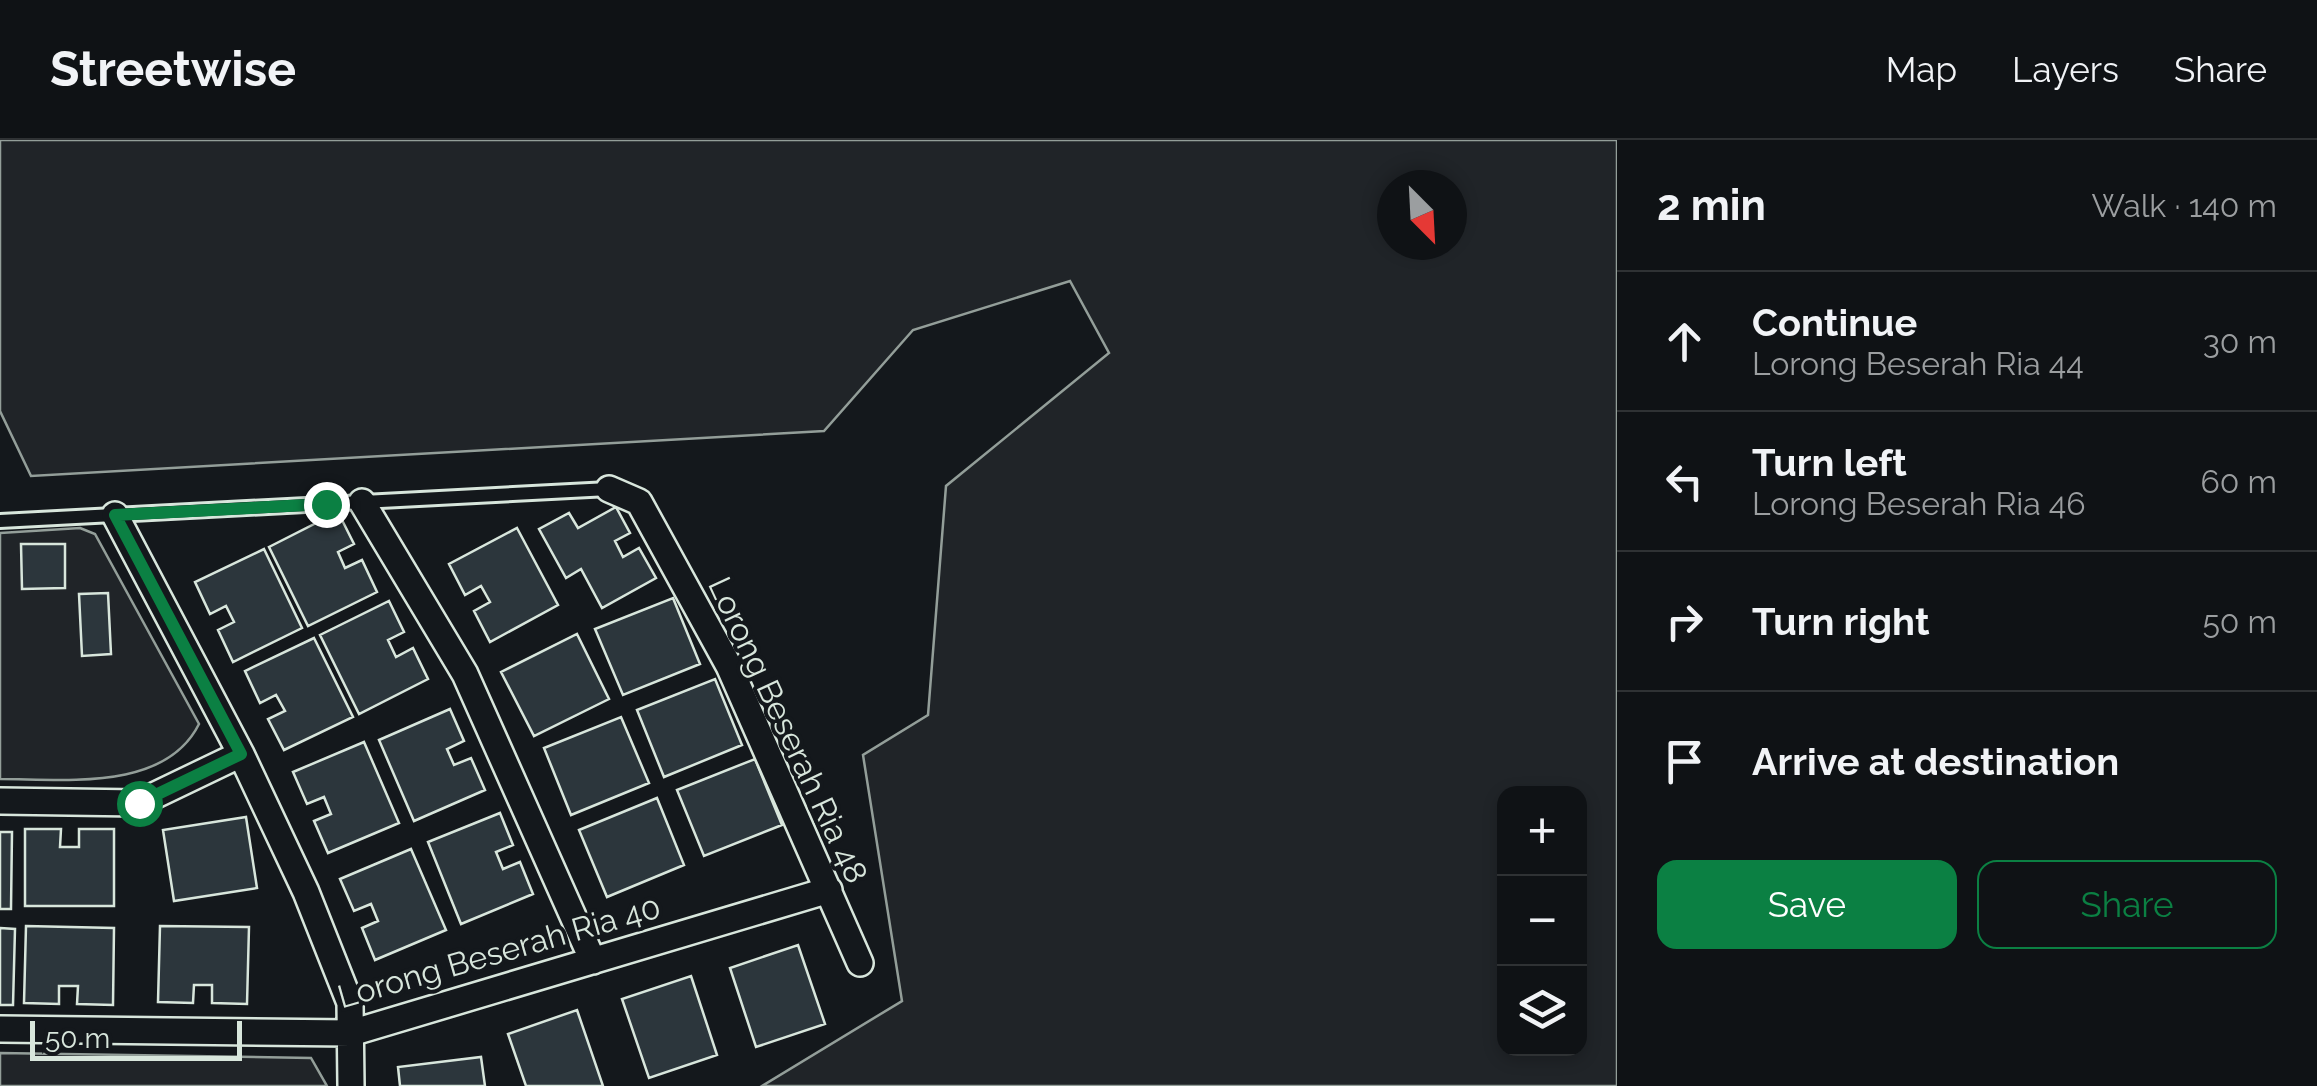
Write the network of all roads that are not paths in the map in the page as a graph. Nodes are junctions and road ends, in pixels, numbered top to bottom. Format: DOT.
graph roads {
  1 [pos="610,489"];
  2 [pos="362,502"];
  3 [pos="115,515"];
  4 [pos="0,520"];
  5 [pos="241,754"];
  6 [pos="0,801"];
  7 [pos="829,890"];
  8 [pos="594,961"];
  9 [pos="860,963"];
  10 [pos="0,1029"];
  11 [pos="351,1033"];
  12 [pos="351,1086"];
  1 -- 2 [label="lane"];
  1 -- 7 [label="street, Lorong Beserah Ria 48"];
  2 -- 3 [label="lane"];
  2 -- 8 [label="street"];
  3 -- 4 [label="lane"];
  3 -- 5 [label="street"];
  5 -- 6 [label="street"];
  5 -- 11 [label="street"];
  7 -- 8 [label="street, Lorong Beserah Ria 40"];
  7 -- 9 [label="street, Lorong Beserah Ria 48"];
  8 -- 11 [label="street, Lorong Beserah Ria 40"];
  10 -- 11 [label="street, Lorong Beserah Ria 40"];
  11 -- 12 [label="street"];
}
